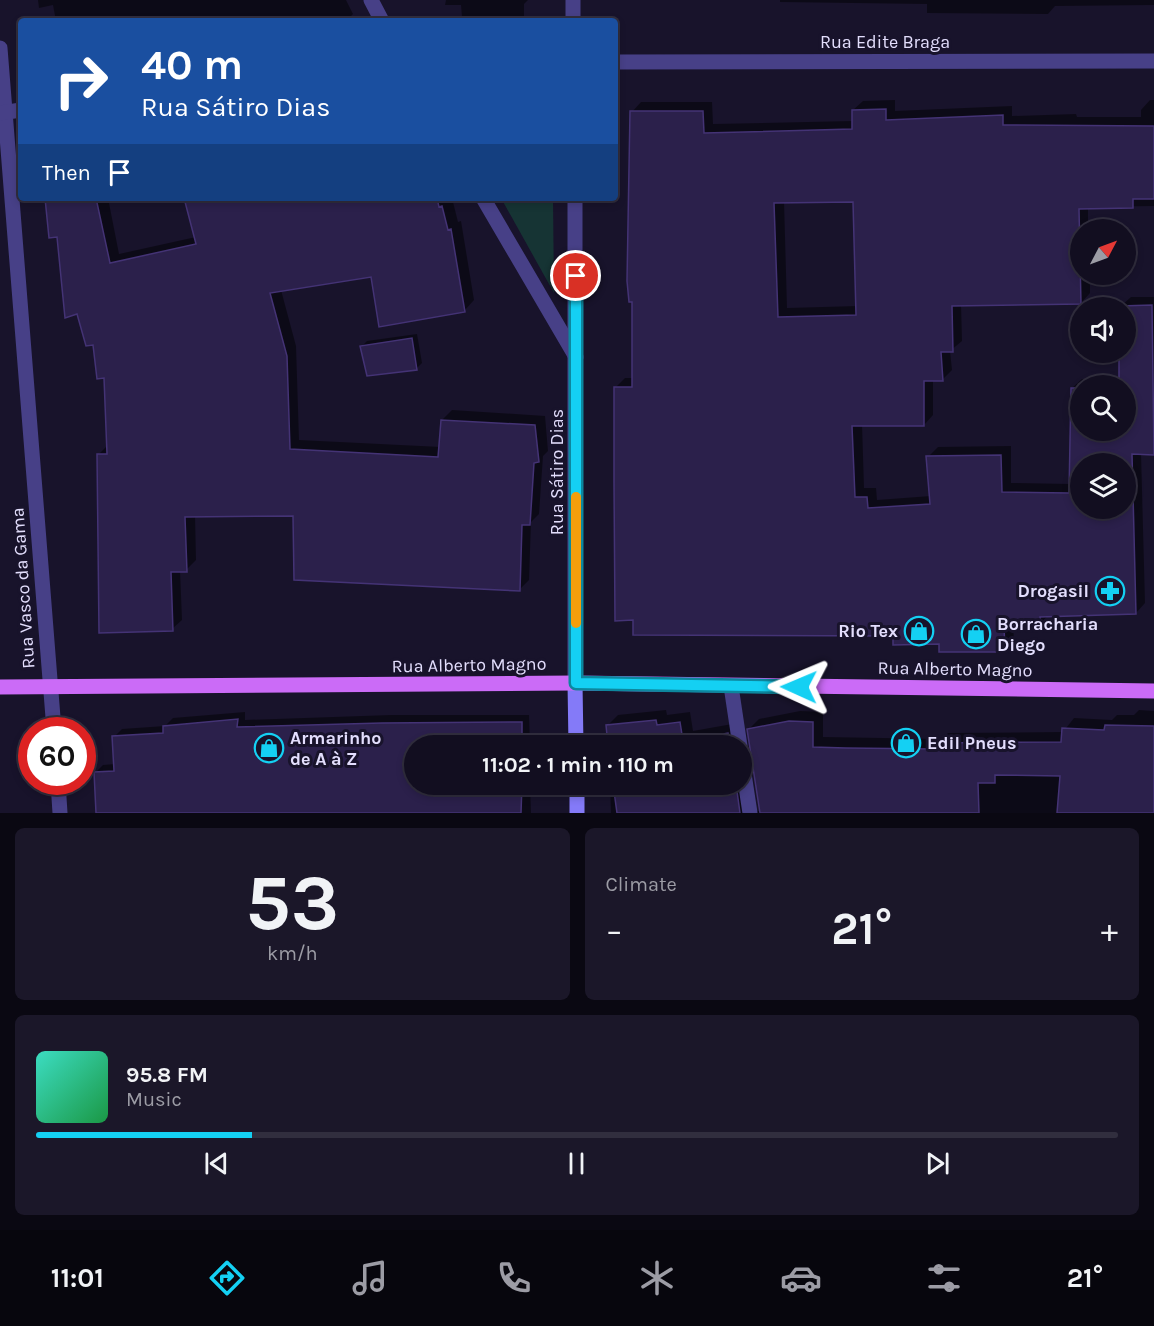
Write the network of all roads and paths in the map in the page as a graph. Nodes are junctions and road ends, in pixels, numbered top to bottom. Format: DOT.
graph roads {
  1 [pos="371,0"];
  2 [pos="573,0"];
  3 [pos="380,18"];
  4 [pos="573,18"];
  5 [pos="0,48"];
  6 [pos="1154,61"];
  7 [pos="618,62"];
  8 [pos="9,112"];
  9 [pos="485,201"];
  10 [pos="575,201"];
  11 [pos="576,357"];
  12 [pos="576,683"];
  13 [pos="51,686"];
  14 [pos="731,686"];
  15 [pos="0,687"];
  16 [pos="1154,691"];
  17 [pos="53,717"];
  18 [pos="576,735"];
  19 [pos="738,735"];
  20 [pos="59,795"];
  21 [pos="577,795"];
  22 [pos="747,795"];
  23 [pos="60,813"];
  24 [pos="577,813"];
  25 [pos="750,813"];
  1 -- 3 [label="street"];
  2 -- 4 [label="street"];
  5 -- 8 [label="street, Rua Vasco da Gama"];
  6 -- 7 [label="street, Rua Edite Braga"];
  8 -- 13 [label="street, Rua Vasco da Gama"];
  9 -- 11 [label="street"];
  10 -- 11 [label="street, Rua Sátiro Dias"];
  11 -- 12 [label="street, Rua Sátiro Dias"];
  12 -- 13 [label="main road, Rua Alberto Magno"];
  12 -- 14 [label="main road, Rua Alberto Magno"];
  12 -- 18 [label="street, Rua Sátiro Dias"];
  13 -- 15 [label="main road, Rua Alberto Magno"];
  13 -- 17 [label="street, Rua Vasco da Gama"];
  14 -- 16 [label="main road, Rua Alberto Magno"];
  14 -- 19 [label="street"];
  20 -- 23 [label="street"];
  21 -- 24 [label="street"];
  22 -- 25 [label="street"];
}
